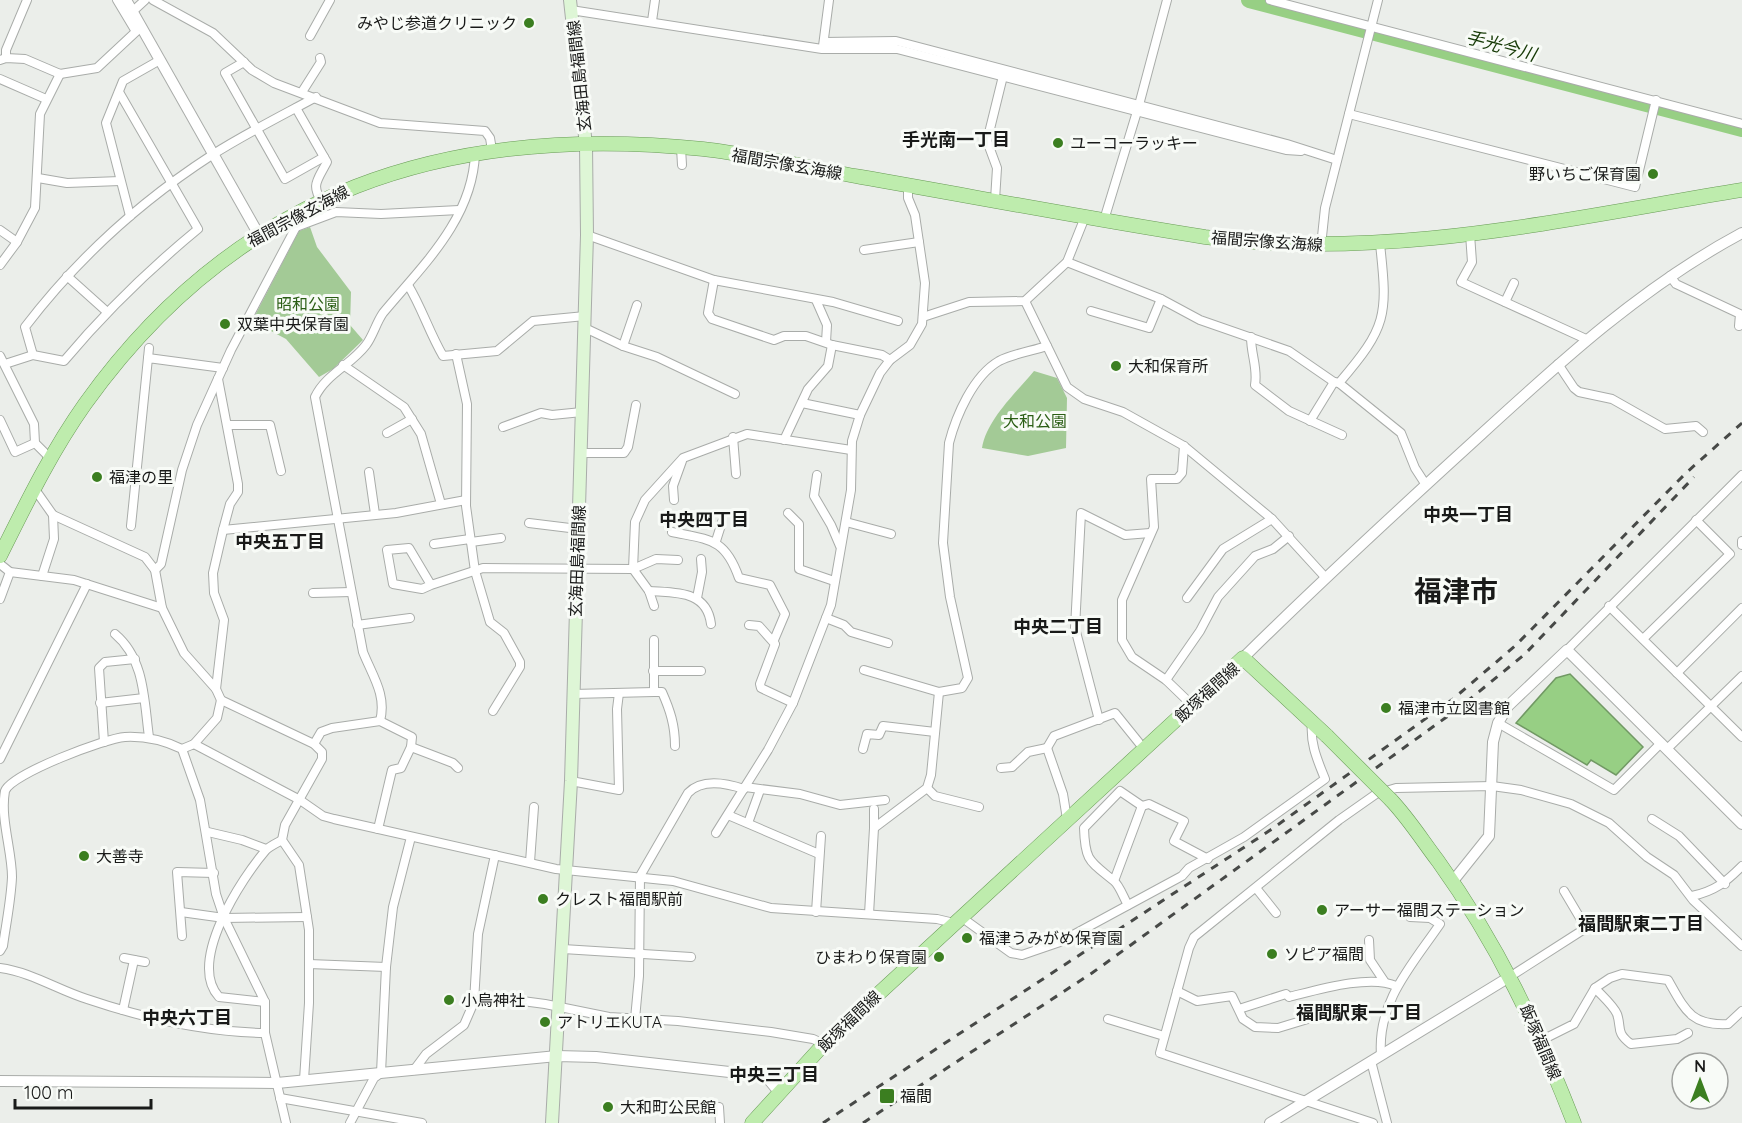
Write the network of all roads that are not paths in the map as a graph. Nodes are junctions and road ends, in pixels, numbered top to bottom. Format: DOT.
graph roads {
  1 [pos="27,0"];
  2 [pos="117,0"];
  3 [pos="126,0"];
  4 [pos="145,0"];
  5 [pos="153,0"];
  6 [pos="330,0"];
  7 [pos="655,0"];
  8 [pos="829,0"];
  9 [pos="1167,0"];
  10 [pos="1270,0"];
  11 [pos="1378,0"];
  12 [pos="571,5"];
  13 [pos="132,12"];
  14 [pos="652,21"];
  15 [pos="138,28"];
  16 [pos="1371,30"];
  17 [pos="310,36"];
  18 [pos="823,45"];
  19 [pos="320,58"];
  20 [pos="3,59"];
  21 [pos="160,60"];
  22 [pos="244,62"];
  23 [pos="1004,73"];
  24 [pos="60,74"];
  25 [pos="0,79"];
  26 [pos="119,92"];
  27 [pos="302,92"];
  28 [pos="316,97"];
  29 [pos="46,99"];
  30 [pos="1656,105"];
  31 [pos="296,108"];
  32 [pos="1138,108"];
  33 [pos="1349,114"];
  34 [pos="1742,124"];
  35 [pos="257,130"];
  36 [pos="586,145"];
  37 [pos="681,148"];
  38 [pos="492,150"];
  39 [pos="475,153"];
  40 [pos="213,154"];
  41 [pos="324,157"];
  42 [pos="1337,160"];
  43 [pos="682,165"];
  44 [pos="38,178"];
  45 [pos="120,181"];
  46 [pos="172,184"];
  47 [pos="908,185"];
  48 [pos="1740,192"];
  49 [pos="320,200"];
  50 [pos="994,200"];
  51 [pos="459,210"];
  52 [pos="328,213"];
  53 [pos="130,216"];
  54 [pos="1085,217"];
  55 [pos="1104,220"];
  56 [pos="295,221"];
  57 [pos="0,230"];
  58 [pos="1742,233"];
  59 [pos="1470,234"];
  60 [pos="259,235"];
  61 [pos="587,235"];
  62 [pos="17,242"];
  63 [pos="919,242"];
  64 [pos="1380,244"];
  65 [pos="1321,246"];
  66 [pos="864,250"];
  67 [pos="1067,262"];
  68 [pos="0,265"];
  69 [pos="67,276"];
  70 [pos="1670,276"];
  71 [pos="714,280"];
  72 [pos="1514,283"];
  73 [pos="408,285"];
  74 [pos="1161,299"];
  75 [pos="816,300"];
  76 [pos="1025,301"];
  77 [pos="1504,302"];
  78 [pos="637,305"];
  79 [pos="1091,310"];
  80 [pos="106,311"];
  81 [pos="924,317"];
  82 [pos="898,321"];
  83 [pos="585,322"];
  84 [pos="1739,326"];
  85 [pos="1251,337"];
  86 [pos="1586,339"];
  87 [pos="829,344"];
  88 [pos="622,346"];
  89 [pos="1047,346"];
  90 [pos="33,354"];
  91 [pos="456,354"];
  92 [pos="0,356"];
  93 [pos="890,360"];
  94 [pos="5,364"];
  95 [pos="1558,364"];
  96 [pos="343,365"];
  97 [pos="223,368"];
  98 [pos="218,379"];
  99 [pos="1336,383"];
  100 [pos="735,394"];
  101 [pos="802,403"];
  102 [pos="636,405"];
  103 [pos="582,412"];
  104 [pos="860,415"];
  105 [pos="412,419"];
  106 [pos="0,420"];
  107 [pos="1310,421"];
  108 [pos="228,425"];
  109 [pos="503,427"];
  110 [pos="2,431"];
  111 [pos="1703,432"];
  112 [pos="387,433"];
  113 [pos="1342,435"];
  114 [pos="733,437"];
  115 [pos="784,440"];
  116 [pos="35,443"];
  117 [pos="1184,446"];
  118 [pos="851,450"];
  119 [pos="581,453"];
  120 [pos="50,458"];
  121 [pos="683,458"];
  122 [pos="281,471"];
  123 [pos="369,472"];
  124 [pos="736,474"];
  125 [pos="817,475"];
  126 [pos="1742,476"];
  127 [pos="1426,485"];
  128 [pos="34,488"];
  129 [pos="466,500"];
  130 [pos="675,500"];
  131 [pos="441,504"];
  132 [pos="788,513"];
  133 [pos="375,514"];
  134 [pos="53,515"];
  135 [pos="337,519"];
  136 [pos="1272,519"];
  137 [pos="1696,520"];
  138 [pos="722,522"];
  139 [pos="846,522"];
  140 [pos="530,523"];
  141 [pos="131,526"];
  142 [pos="578,529"];
  143 [pos="223,530"];
  144 [pos="672,532"];
  145 [pos="891,534"];
  146 [pos="1150,534"];
  147 [pos="1289,536"];
  148 [pos="501,538"];
  149 [pos="470,541"];
  150 [pos="716,541"];
  151 [pos="434,544"];
  152 [pos="840,547"];
  153 [pos="0,556"];
  154 [pos="701,559"];
  155 [pos="678,560"];
  156 [pos="0,564"];
  157 [pos="577,569"];
  158 [pos="633,569"];
  159 [pos="155,570"];
  160 [pos="475,571"];
  161 [pos="10,572"];
  162 [pos="42,576"];
  163 [pos="1325,577"];
  164 [pos="834,581"];
  165 [pos="87,584"];
  166 [pos="431,585"];
  167 [pos="649,591"];
  168 [pos="351,592"];
  169 [pos="313,593"];
  170 [pos="697,598"];
  171 [pos="1187,598"];
  172 [pos="0,599"];
  173 [pos="654,606"];
  174 [pos="1609,606"];
  175 [pos="162,608"];
  176 [pos="1742,608"];
  177 [pos="411,618"];
  178 [pos="826,618"];
  179 [pos="711,624"];
  180 [pos="357,625"];
  181 [pos="749,625"];
  182 [pos="115,634"];
  183 [pos="1643,639"];
  184 [pos="654,640"];
  185 [pos="774,640"];
  186 [pos="888,643"];
  187 [pos="1567,650"];
  188 [pos="1243,658"];
  189 [pos="135,659"];
  190 [pos="864,670"];
  191 [pos="653,671"];
  192 [pos="701,671"];
  193 [pos="1677,673"];
  194 [pos="1742,676"];
  195 [pos="1166,680"];
  196 [pos="216,689"];
  197 [pos="654,692"];
  198 [pos="939,692"];
  199 [pos="619,693"];
  200 [pos="573,694"];
  201 [pos="144,698"];
  202 [pos="221,700"];
  203 [pos="793,702"];
  204 [pos="100,703"];
  205 [pos="1192,705"];
  206 [pos="1710,707"];
  207 [pos="493,711"];
  208 [pos="1099,720"];
  209 [pos="380,721"];
  210 [pos="1312,722"];
  211 [pos="1498,723"];
  212 [pos="935,732"];
  213 [pos="149,737"];
  214 [pos="1742,737"];
  215 [pos="104,742"];
  216 [pos="194,744"];
  217 [pos="314,744"];
  218 [pos="675,746"];
  219 [pos="1664,746"];
  220 [pos="411,747"];
  221 [pos="1047,748"];
  222 [pos="1144,748"];
  223 [pos="182,749"];
  224 [pos="863,749"];
  225 [pos="0,759"];
  226 [pos="458,768"];
  227 [pos="1001,768"];
  228 [pos="571,781"];
  229 [pos="1492,786"];
  230 [pos="744,788"];
  231 [pos="927,788"];
  232 [pos="2,789"];
  233 [pos="759,789"];
  234 [pos="300,800"];
  235 [pos="885,800"];
  236 [pos="1142,806"];
  237 [pos="534,807"];
  238 [pos="979,807"];
  239 [pos="874,809"];
  240 [pos="728,815"];
  241 [pos="1067,819"];
  242 [pos="1652,819"];
  243 [pos="748,824"];
  244 [pos="1742,824"];
  245 [pos="874,828"];
  246 [pos="378,829"];
  247 [pos="208,832"];
  248 [pos="716,833"];
  249 [pos="821,836"];
  250 [pos="411,837"];
  251 [pos="282,840"];
  252 [pos="266,849"];
  253 [pos="819,854"];
  254 [pos="495,855"];
  255 [pos="1208,859"];
  256 [pos="530,862"];
  257 [pos="1742,866"];
  258 [pos="566,870"];
  259 [pos="214,873"];
  260 [pos="640,876"];
  261 [pos="1114,881"];
  262 [pos="1453,881"];
  263 [pos="1725,884"];
  264 [pos="1256,888"];
  265 [pos="1564,891"];
  266 [pos="1692,896"];
  267 [pos="1128,906"];
  268 [pos="181,912"];
  269 [pos="816,912"];
  270 [pos="1276,913"];
  271 [pos="869,914"];
  272 [pos="307,916"];
  273 [pos="1410,917"];
  274 [pos="224,918"];
  275 [pos="958,920"];
  276 [pos="182,936"];
  277 [pos="1369,940"];
  278 [pos="1742,946"];
  279 [pos="563,950"];
  280 [pos="0,951"];
  281 [pos="639,954"];
  282 [pos="691,957"];
  283 [pos="124,958"];
  284 [pos="135,960"];
  285 [pos="145,962"];
  286 [pos="309,964"];
  287 [pos="386,966"];
  288 [pos="0,968"];
  289 [pos="1511,976"];
  290 [pos="1384,981"];
  291 [pos="1396,986"];
  292 [pos="1595,988"];
  293 [pos="1177,992"];
  294 [pos="265,1002"];
  295 [pos="474,1002"];
  296 [pos="560,1006"];
  297 [pos="1239,1009"];
  298 [pos="123,1010"];
  299 [pos="1742,1011"];
  300 [pos="1120,1012"];
  301 [pos="1311,1018"];
  302 [pos="634,1019"];
  303 [pos="265,1033"];
  304 [pos="1688,1033"];
  305 [pos="1164,1036"];
  306 [pos="1542,1040"];
  307 [pos="824,1044"];
  308 [pos="557,1056"];
  309 [pos="1376,1058"];
  310 [pos="414,1070"];
  311 [pos="381,1072"];
  312 [pos="304,1080"];
  313 [pos="0,1081"];
  314 [pos="277,1083"];
  315 [pos="779,1092"];
  316 [pos="280,1098"];
  317 [pos="1304,1101"];
  318 [pos="719,1107"];
  319 [pos="355,1111"];
  320 [pos="286,1123"];
  321 [pos="350,1123"];
  322 [pos="422,1123"];
  323 [pos="552,1123"];
  324 [pos="720,1123"];
  325 [pos="752,1123"];
  326 [pos="1270,1123"];
  327 [pos="1373,1123"];
  328 [pos="1387,1123"];
  329 [pos="1574,1123"];
  1 -- 20 [label="street"];
  2 -- 15 [label="street"];
  3 -- 13 [label="street"];
  4 -- 13 [label="street"];
  5 -- 22 [label="street"];
  6 -- 17 [label="street"];
  7 -- 14 [label="street"];
  8 -- 18 [label="street"];
  9 -- 32 [label="street"];
  10 -- 16 [label="street"];
  11 -- 16 [label="street"];
  12 -- 14 [label="street"];
  12 -- 36 [label="main road, 玄海田島福間線"];
  13 -- 15 [label="street"];
  14 -- 18 [label="street"];
  15 -- 21 [label="street"];
  15 -- 24 [label="street"];
  16 -- 30 [label="street"];
  16 -- 33 [label="street"];
  18 -- 23 [label="street"];
  19 -- 27 [label="street"];
  20 -- 24 [label="street"];
  21 -- 26 [label="street"];
  21 -- 40 [label="street"];
  22 -- 27 [label="street"];
  22 -- 35 [label="street"];
  23 -- 32 [label="street"];
  23 -- 50 [label="street"];
  24 -- 29 [label="street"];
  25 -- 29 [label="street"];
  26 -- 45 [label="street"];
  26 -- 46 [label="street"];
  27 -- 28 [label="street"];
  28 -- 31 [label="street"];
  28 -- 38 [label="street"];
  29 -- 44 [label="street"];
  30 -- 33 [label="street"];
  30 -- 34 [label="street"];
  31 -- 35 [label="street"];
  31 -- 41 [label="street"];
  32 -- 42 [label="street"];
  32 -- 55 [label="street"];
  33 -- 42 [label="street"];
  35 -- 40 [label="street"];
  35 -- 41 [label="street"];
  36 -- 37 [label="main road, 福間宗像玄海線"];
  36 -- 38 [label="main road, 福間宗像玄海線"];
  36 -- 61 [label="main road, 玄海田島福間線"];
  37 -- 43 [label="street"];
  37 -- 47 [label="main road, 福間宗像玄海線"];
  38 -- 39 [label="main road, 福間宗像玄海線"];
  39 -- 49 [label="main road, 福間宗像玄海線"];
  39 -- 51 [label="street"];
  40 -- 46 [label="street"];
  40 -- 60 [label="street"];
  41 -- 49 [label="street"];
  42 -- 65 [label="street"];
  44 -- 45 [label="street"];
  44 -- 62 [label="street"];
  45 -- 53 [label="street"];
  46 -- 53 [label="street"];
  46 -- 80 [label="street"];
  47 -- 50 [label="main road, 福間宗像玄海線"];
  47 -- 63 [label="street"];
  48 -- 59 [label="main road, 福間宗像玄海線"];
  49 -- 52 [label="street"];
  49 -- 56 [label="main road, 福間宗像玄海線"];
  50 -- 54 [label="main road, 福間宗像玄海線"];
  51 -- 52 [label="street"];
  51 -- 73 [label="street"];
  52 -- 56 [label="street"];
  53 -- 69 [label="street"];
  54 -- 55 [label="main road, 福間宗像玄海線"];
  54 -- 67 [label="street"];
  55 -- 65 [label="main road, 福間宗像玄海線"];
  56 -- 60 [label="main road, 福間宗像玄海線"];
  56 -- 97 [label="street"];
  57 -- 62 [label="street"];
  58 -- 70 [label="street"];
  59 -- 64 [label="main road, 福間宗像玄海線"];
  59 -- 77 [label="street"];
  60 -- 120 [label="main road, 福間宗像玄海線"];
  61 -- 71 [label="street"];
  61 -- 83 [label="main road, 玄海田島福間線"];
  62 -- 68 [label="street"];
  63 -- 66 [label="street"];
  63 -- 81 [label="street"];
  64 -- 65 [label="main road, 福間宗像玄海線"];
  64 -- 99 [label="street"];
  67 -- 74 [label="street"];
  67 -- 76 [label="street"];
  69 -- 80 [label="street"];
  69 -- 90 [label="street"];
  70 -- 84 [label="street"];
  70 -- 86 [label="street"];
  71 -- 75 [label="street"];
  71 -- 87 [label="street"];
  72 -- 77 [label="street"];
  73 -- 91 [label="street"];
  73 -- 96 [label="street"];
  74 -- 79 [label="street"];
  74 -- 85 [label="street"];
  75 -- 82 [label="street"];
  75 -- 87 [label="street"];
  76 -- 81 [label="street"];
  76 -- 89 [label="street"];
  77 -- 86 [label="street"];
  78 -- 88 [label="street"];
  80 -- 90 [label="street"];
  81 -- 93 [label="street"];
  83 -- 88 [label="street"];
  83 -- 91 [label="street"];
  83 -- 103 [label="main road, 玄海田島福間線"];
  85 -- 99 [label="street"];
  85 -- 107 [label="street"];
  86 -- 95 [label="street"];
  87 -- 93 [label="street"];
  87 -- 101 [label="street"];
  88 -- 100 [label="street"];
  89 -- 117 [label="street"];
  89 -- 198 [label="street"];
  90 -- 94 [label="street"];
  91 -- 129 [label="street"];
  92 -- 94 [label="street"];
  93 -- 104 [label="street"];
  94 -- 116 [label="street"];
  95 -- 111 [label="street"];
  95 -- 127 [label="street"];
  96 -- 105 [label="street"];
  96 -- 135 [label="street"];
  97 -- 98 [label="street"];
  97 -- 141 [label="street"];
  98 -- 108 [label="street"];
  98 -- 159 [label="street"];
  99 -- 107 [label="street"];
  99 -- 127 [label="street"];
  101 -- 104 [label="street"];
  101 -- 115 [label="street"];
  102 -- 119 [label="street"];
  103 -- 109 [label="street"];
  103 -- 119 [label="main road, 玄海田島福間線"];
  104 -- 118 [label="street"];
  105 -- 112 [label="street"];
  105 -- 131 [label="street"];
  106 -- 110 [label="street"];
  107 -- 113 [label="street"];
  108 -- 122 [label="street"];
  108 -- 143 [label="street"];
  110 -- 116 [label="street"];
  114 -- 115 [label="street"];
  114 -- 121 [label="street"];
  114 -- 124 [label="street"];
  115 -- 118 [label="street"];
  116 -- 120 [label="street"];
  117 -- 136 [label="street"];
  117 -- 146 [label="street"];
  118 -- 139 [label="street"];
  119 -- 142 [label="main road, 玄海田島福間線"];
  120 -- 128 [label="main road, 福間宗像玄海線"];
  121 -- 130 [label="street"];
  121 -- 158 [label="street"];
  123 -- 133 [label="street"];
  125 -- 152 [label="street"];
  126 -- 137 [label="street"];
  127 -- 163 [label="street"];
  128 -- 134 [label="street"];
  128 -- 153 [label="main road, 福間宗像玄海線"];
  129 -- 131 [label="street"];
  129 -- 149 [label="street"];
  131 -- 133 [label="street"];
  132 -- 164 [label="street"];
  133 -- 135 [label="street"];
  134 -- 159 [label="street"];
  134 -- 162 [label="street"];
  135 -- 143 [label="street"];
  135 -- 168 [label="street"];
  136 -- 147 [label="street"];
  136 -- 171 [label="street"];
  137 -- 174 [label="street"];
  137 -- 183 [label="street"];
  138 -- 150 [label="street"];
  139 -- 145 [label="street"];
  139 -- 152 [label="street"];
  140 -- 142 [label="street"];
  142 -- 157 [label="main road, 玄海田島福間線"];
  143 -- 196 [label="street"];
  144 -- 150 [label="street"];
  146 -- 195 [label="street"];
  146 -- 208 [label="street"];
  147 -- 163 [label="street"];
  147 -- 195 [label="street"];
  148 -- 149 [label="street"];
  149 -- 151 [label="street"];
  149 -- 160 [label="street"];
  150 -- 185 [label="street"];
  152 -- 164 [label="street"];
  154 -- 170 [label="street"];
  155 -- 158 [label="street"];
  156 -- 161 [label="street"];
  157 -- 158 [label="street"];
  157 -- 160 [label="street"];
  157 -- 200 [label="main road, 玄海田島福間線"];
  158 -- 167 [label="street"];
  159 -- 175 [label="street"];
  160 -- 166 [label="street"];
  160 -- 207 [label="street"];
  161 -- 162 [label="street"];
  161 -- 172 [label="street"];
  162 -- 165 [label="street"];
  163 -- 188 [label="street"];
  164 -- 178 [label="street"];
  165 -- 175 [label="street"];
  165 -- 225 [label="street"];
  166 -- 166 [label="street"];
  167 -- 170 [label="street"];
  167 -- 173 [label="street"];
  168 -- 169 [label="street"];
  168 -- 180 [label="street"];
  170 -- 179 [label="street"];
  174 -- 183 [label="street"];
  174 -- 187 [label="street"];
  175 -- 196 [label="street"];
  176 -- 193 [label="street"];
  177 -- 180 [label="street"];
  178 -- 186 [label="street"];
  178 -- 203 [label="street"];
  180 -- 209 [label="street"];
  181 -- 185 [label="street"];
  182 -- 189 [label="street"];
  183 -- 193 [label="street"];
  184 -- 191 [label="street"];
  185 -- 203 [label="street"];
  187 -- 211 [label="street"];
  187 -- 219 [label="street"];
  188 -- 205 [label="main road, 飯塚福間線"];
  188 -- 210 [label="main road, 飯塚福間線"];
  189 -- 201 [label="street"];
  189 -- 204 [label="street"];
  190 -- 198 [label="street"];
  191 -- 192 [label="street"];
  191 -- 197 [label="street"];
  193 -- 206 [label="street"];
  194 -- 206 [label="street"];
  195 -- 205 [label="street"];
  196 -- 202 [label="street"];
  197 -- 199 [label="street"];
  197 -- 218 [label="street"];
  198 -- 212 [label="street"];
  199 -- 200 [label="street"];
  199 -- 228 [label="street"];
  200 -- 228 [label="main road, 玄海田島福間線"];
  201 -- 204 [label="street"];
  201 -- 213 [label="street"];
  202 -- 216 [label="street"];
  202 -- 217 [label="street"];
  203 -- 230 [label="street"];
  204 -- 215 [label="street"];
  205 -- 222 [label="main road, 飯塚福間線"];
  206 -- 214 [label="street"];
  206 -- 219 [label="street"];
  208 -- 221 [label="street"];
  208 -- 222 [label="street"];
  209 -- 217 [label="street"];
  209 -- 220 [label="street"];
  210 -- 255 [label="street"];
  210 -- 262 [label="main road, 飯塚福間線, bridge"];
  211 -- 219 [label="street"];
  211 -- 229 [label="street"];
  212 -- 224 [label="street"];
  212 -- 231 [label="street"];
  213 -- 215 [label="street"];
  213 -- 223 [label="street"];
  215 -- 232 [label="street"];
  216 -- 223 [label="street"];
  216 -- 234 [label="street"];
  217 -- 234 [label="street"];
  219 -- 244 [label="street"];
  220 -- 226 [label="street"];
  220 -- 246 [label="street"];
  221 -- 227 [label="street"];
  221 -- 241 [label="street"];
  222 -- 241 [label="main road, 飯塚福間線"];
  223 -- 247 [label="street"];
  228 -- 258 [label="main road, 玄海田島福間線"];
  229 -- 262 [label="street"];
  229 -- 264 [label="street"];
  229 -- 266 [label="street"];
  230 -- 233 [label="street"];
  230 -- 240 [label="street"];
  230 -- 260 [label="street"];
  231 -- 238 [label="street"];
  231 -- 245 [label="street"];
  232 -- 280 [label="street"];
  233 -- 235 [label="street"];
  233 -- 243 [label="street"];
  234 -- 246 [label="street"];
  234 -- 251 [label="street"];
  236 -- 255 [label="street"];
  236 -- 261 [label="street"];
  236 -- 261 [label="street"];
  237 -- 256 [label="street"];
  239 -- 245 [label="street"];
  240 -- 243 [label="street"];
  240 -- 248 [label="street"];
  241 -- 275 [label="main road, 飯塚福間線"];
  242 -- 263 [label="street"];
  243 -- 253 [label="street"];
  245 -- 271 [label="street"];
  246 -- 250 [label="street"];
  247 -- 252 [label="street"];
  247 -- 259 [label="street"];
  249 -- 253 [label="street"];
  250 -- 254 [label="street"];
  250 -- 287 [label="street"];
  251 -- 252 [label="street"];
  251 -- 272 [label="street"];
  252 -- 274 [label="street"];
  253 -- 269 [label="street"];
  254 -- 256 [label="street"];
  254 -- 295 [label="street"];
  255 -- 267 [label="street"];
  256 -- 258 [label="street"];
  257 -- 263 [label="street"];
  258 -- 260 [label="street"];
  258 -- 279 [label="main road, 玄海田島福間線"];
  259 -- 268 [label="street"];
  259 -- 274 [label="street"];
  260 -- 269 [label="street"];
  260 -- 281 [label="street"];
  261 -- 267 [label="street"];
  262 -- 289 [label="main road, 飯塚福間線"];
  263 -- 266 [label="street"];
  264 -- 270 [label="street"];
  264 -- 293 [label="street"];
  265 -- 289 [label="street"];
  266 -- 278 [label="street"];
  267 -- 275 [label="street"];
  268 -- 274 [label="street"];
  268 -- 276 [label="street"];
  269 -- 271 [label="street"];
  271 -- 275 [label="street"];
  272 -- 274 [label="street"];
  272 -- 286 [label="street"];
  273 -- 291 [label="street"];
  274 -- 294 [label="street"];
  274 -- 294 [label="street"];
  275 -- 307 [label="main road, 飯塚福間線"];
  277 -- 290 [label="street"];
  279 -- 281 [label="street"];
  279 -- 296 [label="main road, 玄海田島福間線"];
  281 -- 282 [label="street"];
  281 -- 302 [label="street"];
  283 -- 284 [label="street"];
  284 -- 285 [label="street"];
  284 -- 298 [label="street"];
  286 -- 287 [label="street"];
  286 -- 312 [label="street"];
  287 -- 311 [label="street"];
  288 -- 298 [label="street"];
  289 -- 306 [label="main road, 飯塚福間線"];
  289 -- 309 [label="street"];
  290 -- 291 [label="street"];
  290 -- 297 [label="street"];
  291 -- 309 [label="street"];
  292 -- 299 [label="street"];
  292 -- 304 [label="street"];
  292 -- 306 [label="street"];
  293 -- 297 [label="street"];
  293 -- 305 [label="street"];
  294 -- 303 [label="street"];
  295 -- 296 [label="street"];
  295 -- 310 [label="street"];
  296 -- 302 [label="street"];
  296 -- 308 [label="main road, 玄海田島福間線"];
  297 -- 301 [label="street"];
  298 -- 303 [label="street"];
  300 -- 305 [label="street"];
  302 -- 307 [label="street"];
  303 -- 314 [label="street"];
  305 -- 317 [label="street"];
  306 -- 329 [label="main road, 飯塚福間線"];
  307 -- 315 [label="main road, 飯塚福間線"];
  308 -- 310 [label="street"];
  308 -- 315 [label="street"];
  308 -- 323 [label="main road, 玄海田島福間線"];
  309 -- 317 [label="street"];
  309 -- 328 [label="street"];
  310 -- 311 [label="street"];
  311 -- 312 [label="street"];
  311 -- 319 [label="street"];
  312 -- 314 [label="street"];
  313 -- 314 [label="street"];
  314 -- 316 [label="street"];
  315 -- 325 [label="main road, 飯塚福間線"];
  316 -- 319 [label="street"];
  316 -- 320 [label="street"];
  317 -- 326 [label="street"];
  317 -- 327 [label="street"];
  318 -- 324 [label="street"];
  319 -- 321 [label="street"];
  319 -- 322 [label="street"];
}
